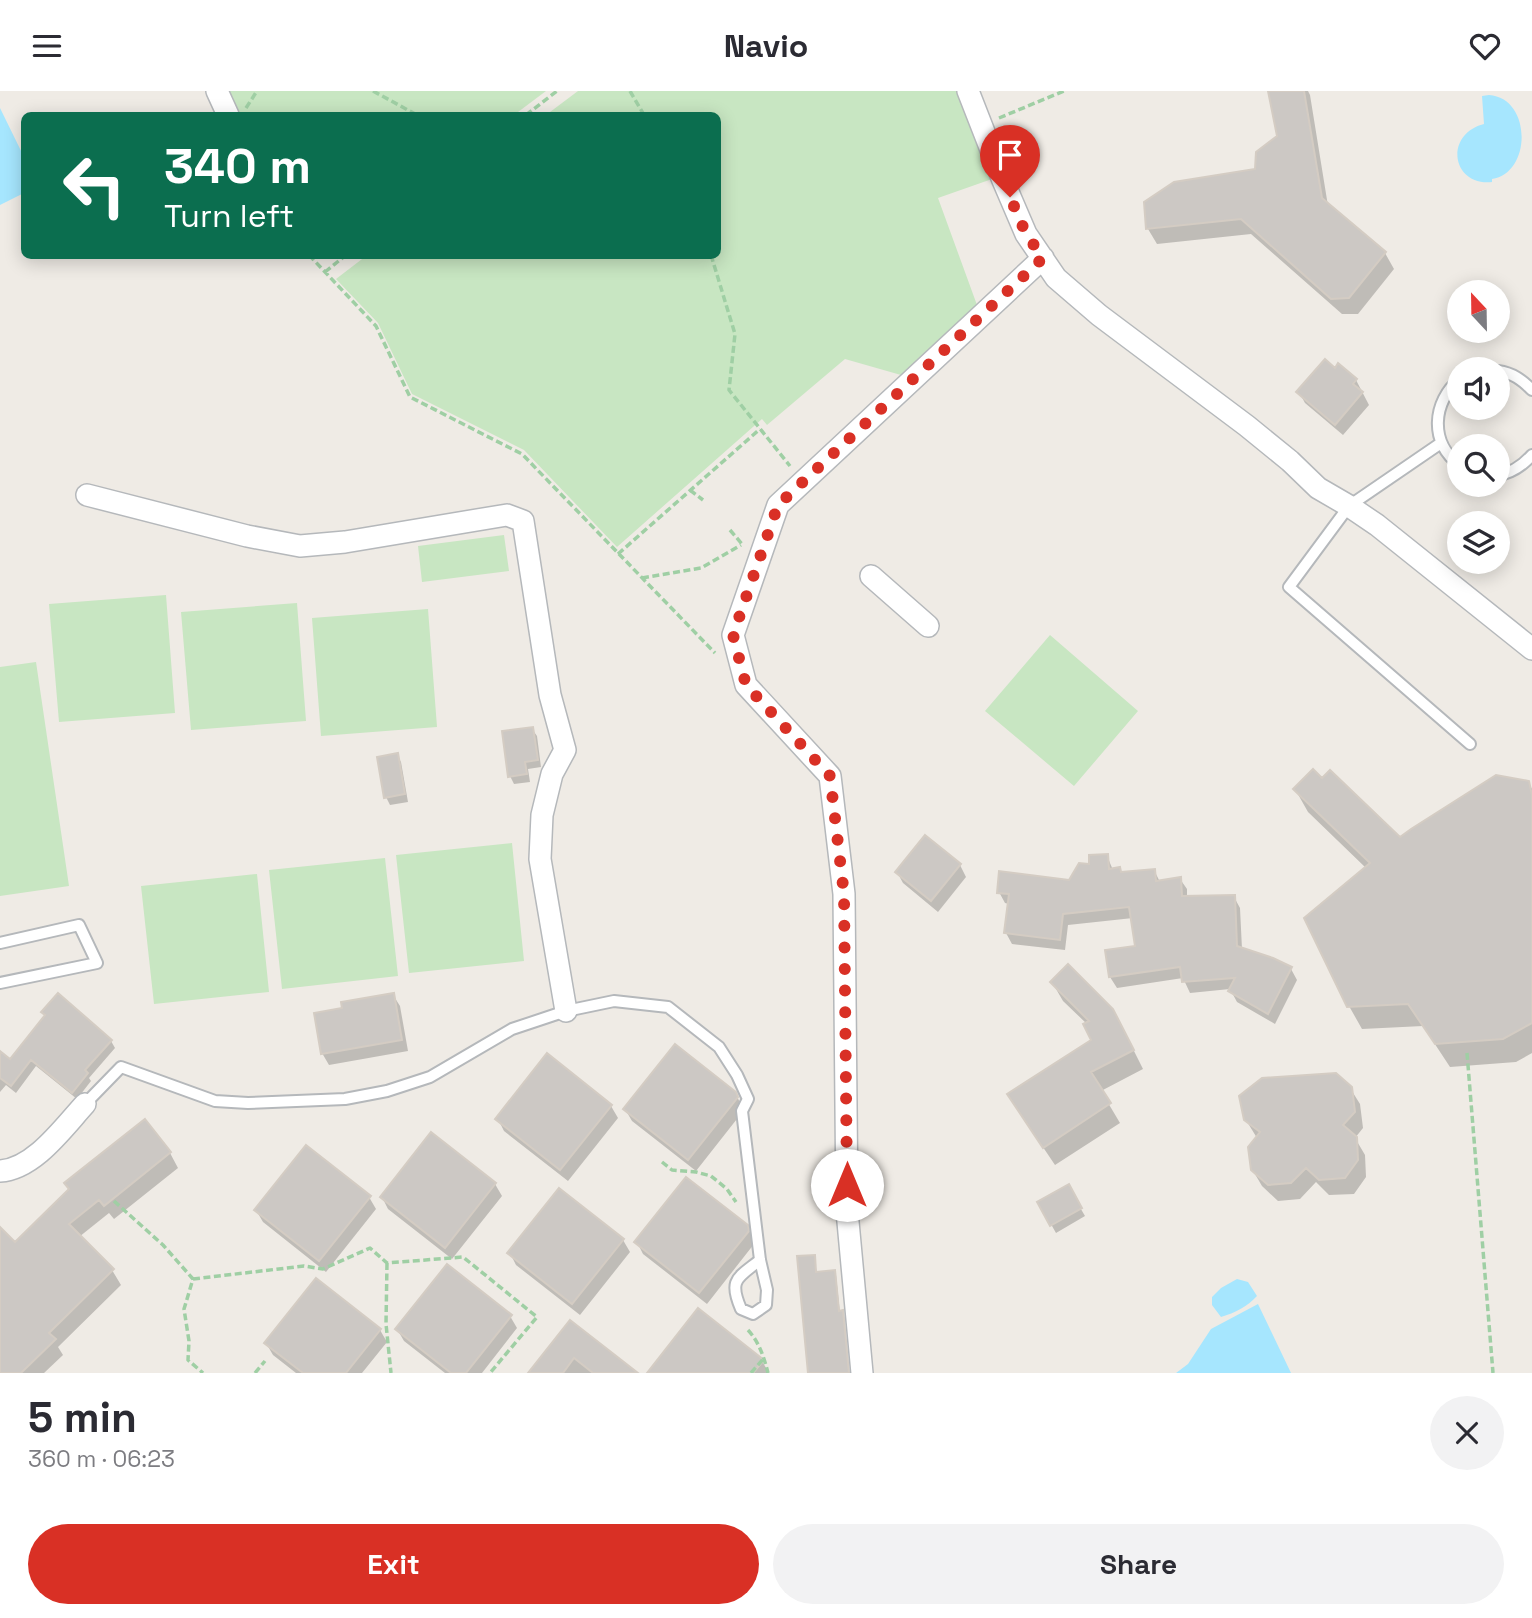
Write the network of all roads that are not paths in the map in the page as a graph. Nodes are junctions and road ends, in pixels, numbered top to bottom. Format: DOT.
graph roads {
  1 [pos="216,91"];
  2 [pos="968,91"];
  3 [pos="226,112"];
  4 [pos="1043,258"];
  5 [pos="1510,373"];
  6 [pos="1532,390"];
  7 [pos="1447,392"];
  8 [pos="1441,443"];
  9 [pos="1447,452"];
  10 [pos="1532,455"];
  11 [pos="1510,471"];
  12 [pos="87,495"];
  13 [pos="1349,506"];
  14 [pos="872,576"];
  15 [pos="928,626"];
  16 [pos="1532,649"];
  17 [pos="1470,744"];
  18 [pos="0,943"];
  19 [pos="0,983"];
  20 [pos="566,1011"];
  21 [pos="85,1104"];
  22 [pos="0,1171"];
  23 [pos="760,1260"];
  24 [pos="862,1373"];
  1 -- 3 [label="street"];
  2 -- 4 [label="street"];
  4 -- 13 [label="street"];
  4 -- 24 [label="street"];
  5 -- 6 [label="lane"];
  7 -- 8 [label="lane"];
  8 -- 9 [label="lane"];
  8 -- 13 [label="lane"];
  10 -- 11 [label="lane"];
  12 -- 20 [label="street"];
  13 -- 16 [label="street"];
  13 -- 17 [label="lane"];
  14 -- 15 [label="street"];
  18 -- 19 [label="lane"];
  20 -- 21 [label="lane"];
  20 -- 23 [label="lane"];
  21 -- 22 [label="street"];
  23 -- 23 [label="lane"];
}
